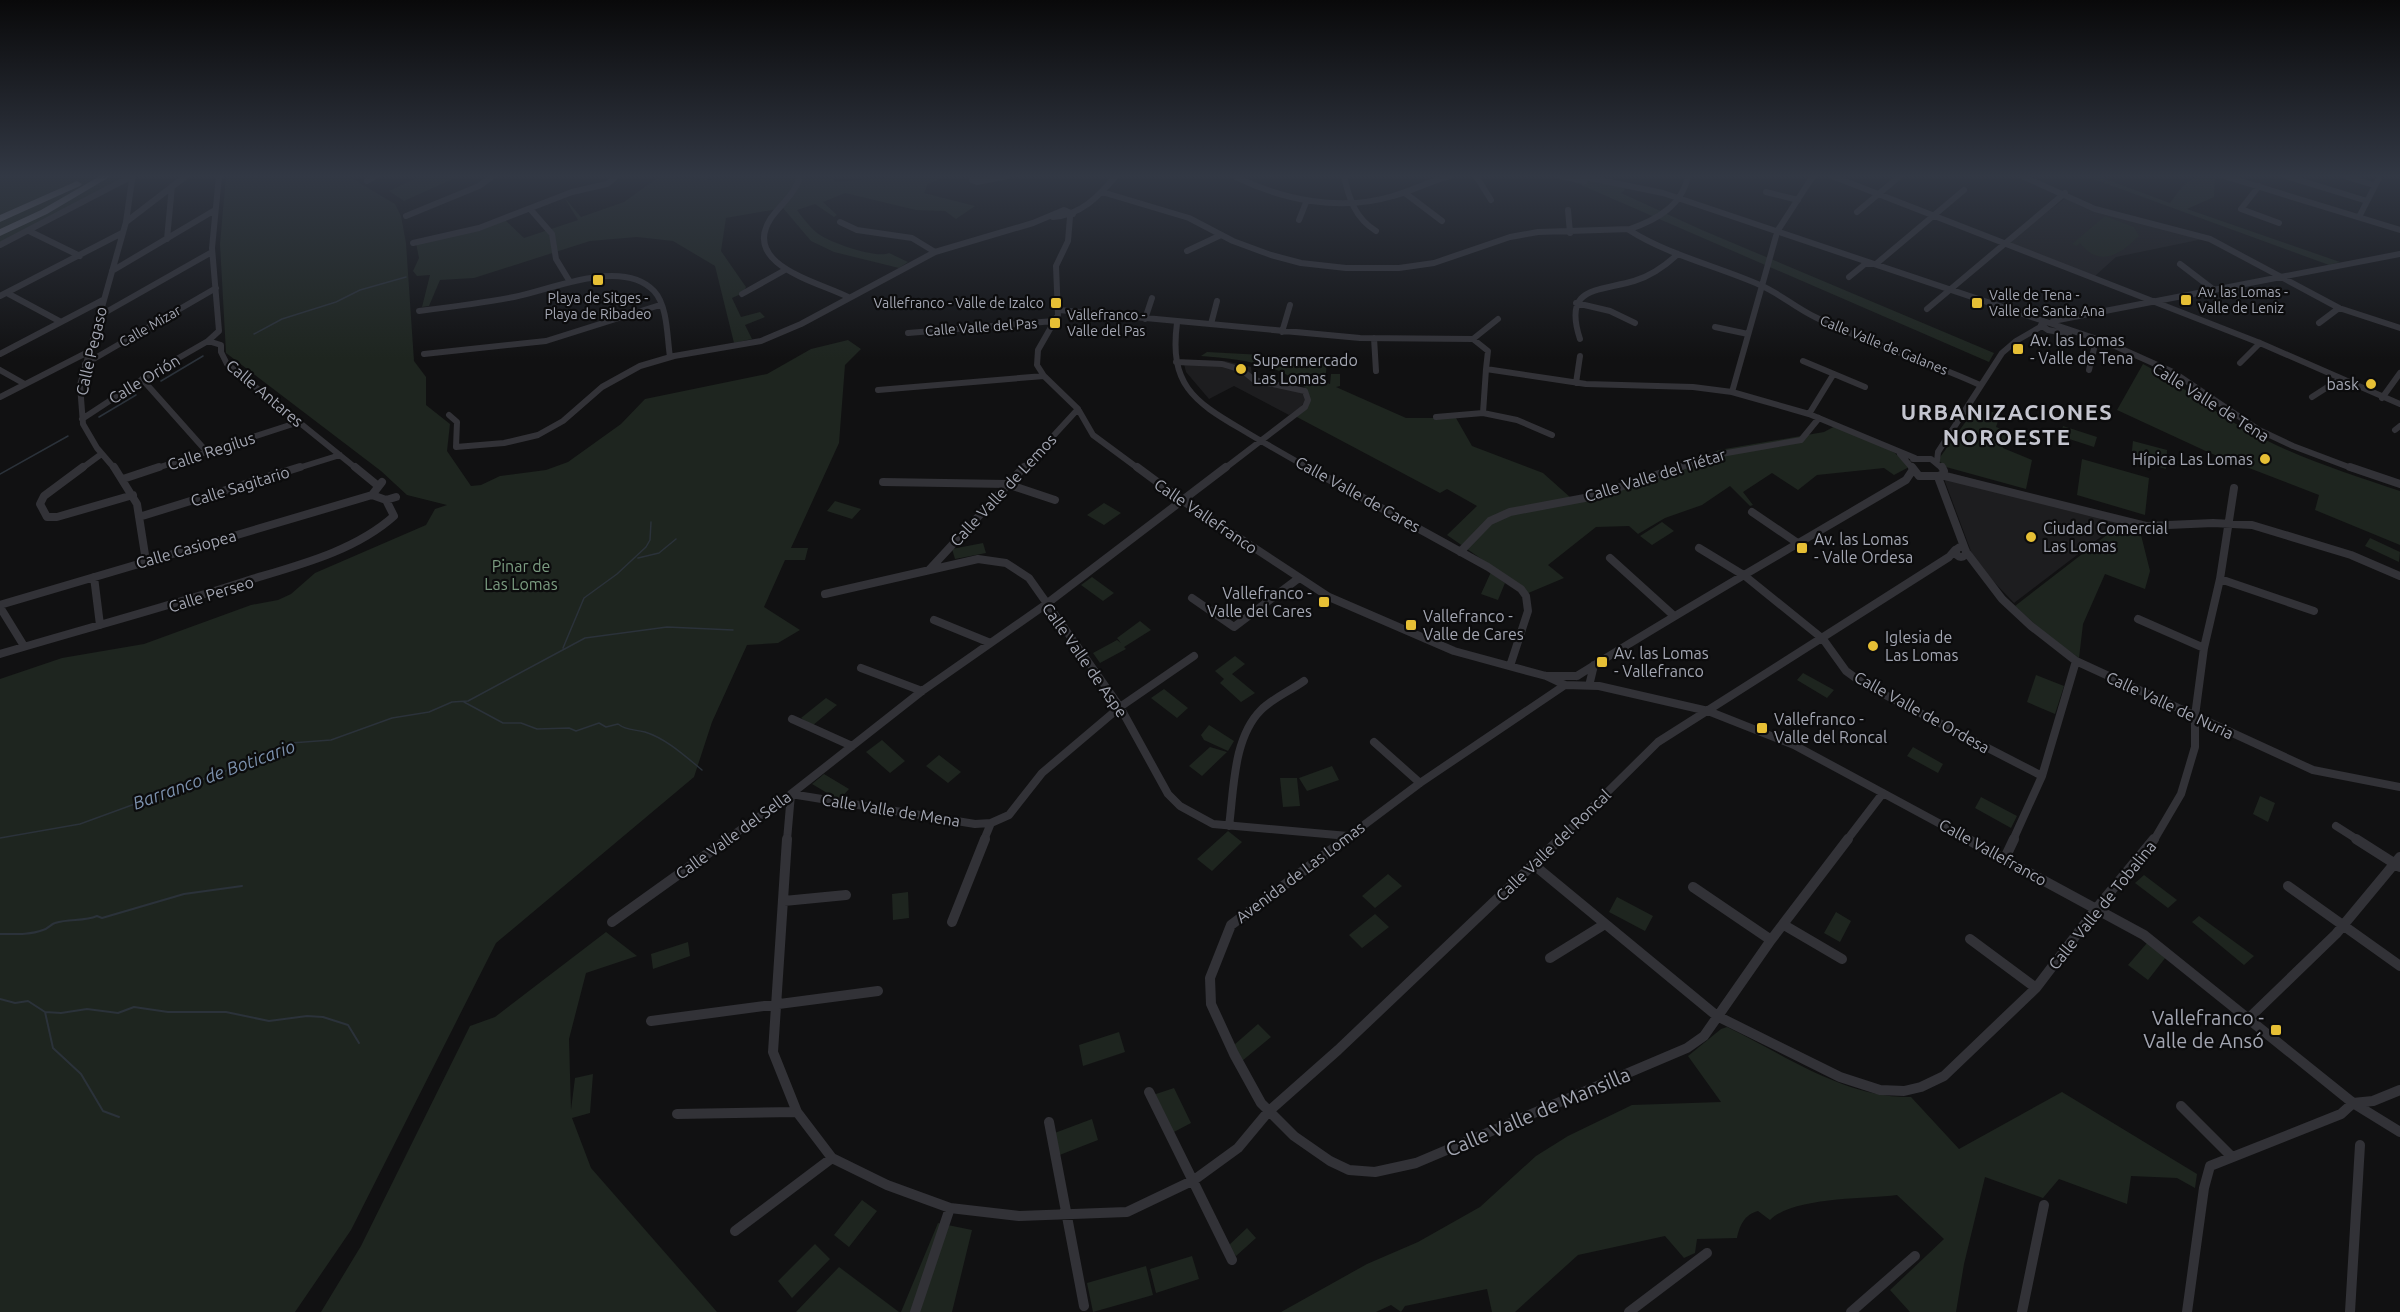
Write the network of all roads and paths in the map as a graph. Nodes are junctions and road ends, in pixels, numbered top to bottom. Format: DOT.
graph roads {
  1 [pos="16,237"];
  2 [pos="41,237"];
  3 [pos="114,237"];
  4 [pos="121,237"];
  5 [pos="213,237"];
  6 [pos="438,237"];
  7 [pos="553,237"];
  8 [pos="763,237"];
  9 [pos="907,237"];
  10 [pos="972,237"];
  11 [pos="1068,237"];
  12 [pos="1215,237"];
  13 [pos="1228,237"];
  14 [pos="1514,237"];
  15 [pos="1640,237"];
  16 [pos="1776,237"];
  17 [pos="1789,237"];
  18 [pos="1790,237"];
  19 [pos="1908,237"];
  20 [pos="1990,237"];
  21 [pos="2011,237"];
  22 [pos="2203,237"];
  23 [pos="167,238"];
  24 [pos="413,243"];
  25 [pos="2004,243"];
  26 [pos="0,245"];
  27 [pos="1187,251"];
  28 [pos="212,252"];
  29 [pos="936,252"];
  30 [pos="1678,254"];
  31 [pos="2400,254"];
  32 [pos="80,256"];
  33 [pos="2400,259"];
  34 [pos="1865,264"];
  35 [pos="1876,264"];
  36 [pos="2180,264"];
  37 [pos="785,270"];
  38 [pos="112,271"];
  39 [pos="1849,277"];
  40 [pos="2282,279"];
  41 [pos="570,282"];
  42 [pos="1762,286"];
  43 [pos="216,288"];
  44 [pos="1948,290"];
  45 [pos="2214,290"];
  46 [pos="7,293"];
  47 [pos="742,294"];
  48 [pos="0,296"];
  49 [pos="848,297"];
  50 [pos="1152,298"];
  51 [pos="103,300"];
  52 [pos="1217,301"];
  53 [pos="2154,302"];
  54 [pos="1576,303"];
  55 [pos="660,305"];
  56 [pos="1290,305"];
  57 [pos="2162,305"];
  58 [pos="2339,308"];
  59 [pos="1927,309"];
  60 [pos="1059,310"];
  61 [pos="419,311"];
  62 [pos="99,316"];
  63 [pos="1145,319"];
  64 [pos="1498,319"];
  65 [pos="2400,320"];
  66 [pos="1054,321"];
  67 [pos="62,322"];
  68 [pos="1177,323"];
  69 [pos="1635,323"];
  70 [pos="2319,323"];
  71 [pos="1211,324"];
  72 [pos="2392,325"];
  73 [pos="2048,326"];
  74 [pos="1715,327"];
  75 [pos="2400,328"];
  76 [pos="1282,332"];
  77 [pos="908,333"];
  78 [pos="1748,334"];
  79 [pos="1374,338"];
  80 [pos="1473,339"];
  81 [pos="1580,339"];
  82 [pos="208,341"];
  83 [pos="2096,341"];
  84 [pos="2260,343"];
  85 [pos="88,352"];
  86 [pos="0,354"];
  87 [pos="424,354"];
  88 [pos="1580,356"];
  89 [pos="670,357"];
  90 [pos="1998,359"];
  91 [pos="1803,361"];
  92 [pos="1176,362"];
  93 [pos="2240,363"];
  94 [pos="85,364"];
  95 [pos="1486,369"];
  96 [pos="0,370"];
  97 [pos="2089,370"];
  98 [pos="1376,371"];
  99 [pos="2400,374"];
  100 [pos="1833,375"];
  101 [pos="1044,376"];
  102 [pos="142,379"];
  103 [pos="2340,379"];
  104 [pos="23,383"];
  105 [pos="1576,383"];
  106 [pos="1980,385"];
  107 [pos="1865,387"];
  108 [pos="878,390"];
  109 [pos="1732,392"];
  110 [pos="0,397"];
  111 [pos="2312,397"];
  112 [pos="2382,398"];
  113 [pos="2400,404"];
  114 [pos="1078,409"];
  115 [pos="1483,413"];
  116 [pos="1809,414"];
  117 [pos="449,415"];
  118 [pos="1436,417"];
  119 [pos="1819,418"];
  120 [pos="82,419"];
  121 [pos="299,422"];
  122 [pos="1552,435"];
  123 [pos="1262,440"];
  124 [pos="207,452"];
  125 [pos="1938,452"];
  126 [pos="100,455"];
  127 [pos="340,455"];
  128 [pos="1928,457"];
  129 [pos="1937,461"];
  130 [pos="1912,464"];
  131 [pos="1941,475"];
  132 [pos="1919,476"];
  133 [pos="1929,478"];
  134 [pos="123,479"];
  135 [pos="1906,480"];
  136 [pos="883,482"];
  137 [pos="1007,484"];
  138 [pos="1940,486"];
  139 [pos="2400,486"];
  140 [pos="2234,488"];
  141 [pos="133,495"];
  142 [pos="372,495"];
  143 [pos="396,497"];
  144 [pos="386,500"];
  145 [pos="1055,500"];
  146 [pos="1183,501"];
  147 [pos="1752,512"];
  148 [pos="140,517"];
  149 [pos="2229,524"];
  150 [pos="1799,544"];
  151 [pos="1700,548"];
  152 [pos="1460,552"];
  153 [pos="1960,553"];
  154 [pos="1610,558"];
  155 [pos="146,561"];
  156 [pos="928,571"];
  157 [pos="1745,576"];
  158 [pos="2400,576"];
  159 [pos="94,577"];
  160 [pos="1299,578"];
  161 [pos="2220,579"];
  162 [pos="825,594"];
  163 [pos="1192,598"];
  164 [pos="1045,605"];
  165 [pos="0,606"];
  166 [pos="2314,611"];
  167 [pos="1673,615"];
  168 [pos="2138,619"];
  169 [pos="934,621"];
  170 [pos="100,625"];
  171 [pos="1823,639"];
  172 [pos="988,642"];
  173 [pos="24,646"];
  174 [pos="2204,648"];
  175 [pos="0,654"];
  176 [pos="1194,656"];
  177 [pos="2076,661"];
  178 [pos="1594,665"];
  179 [pos="1510,666"];
  180 [pos="861,668"];
  181 [pos="1578,675"];
  182 [pos="1304,681"];
  183 [pos="1587,682"];
  184 [pos="1560,684"];
  185 [pos="922,691"];
  186 [pos="1120,707"];
  187 [pos="1708,711"];
  188 [pos="2195,716"];
  189 [pos="792,719"];
  190 [pos="1374,742"];
  191 [pos="852,746"];
  192 [pos="2042,776"];
  193 [pos="1420,783"];
  194 [pos="2400,787"];
  195 [pos="1883,793"];
  196 [pos="791,794"];
  197 [pos="991,823"];
  198 [pos="1229,826"];
  199 [pos="2336,826"];
  200 [pos="1348,836"];
  201 [pos="2005,858"];
  202 [pos="2398,863"];
  203 [pos="1534,865"];
  204 [pos="2288,886"];
  205 [pos="1693,887"];
  206 [pos="846,895"];
  207 [pos="784,902"];
  208 [pos="2096,909"];
  209 [pos="612,922"];
  210 [pos="952,922"];
  211 [pos="1605,924"];
  212 [pos="1784,925"];
  213 [pos="2343,925"];
  214 [pos="1970,939"];
  215 [pos="1771,940"];
  216 [pos="1550,958"];
  217 [pos="1842,959"];
  218 [pos="2400,966"];
  219 [pos="2036,988"];
  220 [pos="878,991"];
  221 [pos="774,1007"];
  222 [pos="1717,1016"];
  223 [pos="2249,1018"];
  224 [pos="651,1021"];
  225 [pos="2400,1090"];
  226 [pos="1149,1092"];
  227 [pos="2353,1102"];
  228 [pos="2181,1106"];
  229 [pos="1268,1112"];
  230 [pos="797,1113"];
  231 [pos="677,1114"];
  232 [pos="1048,1122"];
  233 [pos="2400,1132"];
  234 [pos="2360,1145"];
  235 [pos="2231,1156"];
  236 [pos="832,1158"];
  237 [pos="1194,1180"];
  238 [pos="2044,1205"];
  239 [pos="950,1208"];
  240 [pos="1066,1215"];
  241 [pos="735,1232"];
  242 [pos="1707,1253"];
  243 [pos="1915,1256"];
  244 [pos="1232,1260"];
  245 [pos="1084,1306"];
  246 [pos="915,1312"];
  247 [pos="1629,1312"];
  248 [pos="1851,1312"];
  249 [pos="2022,1312"];
  250 [pos="2187,1312"];
  251 [pos="2349,1312"];
  1 -- 26 [label="street"];
  2 -- 32 [label="street"];
  3 -- 32 [label="street"];
  4 -- 38 [label="street, Calle Pegaso"];
  5 -- 28 [label="street"];
  6 -- 24 [label="street"];
  7 -- 41 [label="street"];
  8 -- 37 [label="street"];
  9 -- 29 [label="street"];
  10 -- 29 [label="street"];
  11 -- 60 [label="street"];
  12 -- 27 [label="street"];
  13 -- 14 [label="street"];
  15 -- 30 [label="street, Calle Valle de Galanes"];
  16 -- 42 [label="street"];
  17 -- 34 [label="street, Calle Valle de Tena"];
  18 -- 35 [label="street, Calle Valle de Tena"];
  19 -- 35 [label="street"];
  20 -- 25 [label="street"];
  21 -- 25 [label="street"];
  22 -- 40 [label="street"];
  23 -- 38 [label="street"];
  25 -- 44 [label="street"];
  25 -- 53 [label="street"];
  28 -- 43 [label="street"];
  28 -- 62 [label="street"];
  29 -- 49 [label="street"];
  30 -- 42 [label="street, Calle Valle de Galanes"];
  30 -- 54 [label="street"];
  31 -- 40 [label="street"];
  32 -- 46 [label="street"];
  33 -- 40 [label="street"];
  34 -- 35 [label="street"];
  34 -- 39 [label="street"];
  34 -- 44 [label="street, Calle Valle de Tena"];
  35 -- 44 [label="street, Calle Valle de Tena"];
  36 -- 45 [label="street"];
  37 -- 47 [label="street"];
  37 -- 49 [label="street"];
  38 -- 51 [label="street, Calle Pegaso"];
  40 -- 45 [label="street"];
  40 -- 57 [label="street"];
  40 -- 58 [label="street"];
  41 -- 55 [label="street"];
  41 -- 61 [label="street"];
  42 -- 78 [label="street"];
  42 -- 106 [label="street, Calle Valle de Galanes"];
  43 -- 82 [label="street"];
  43 -- 94 [label="street, Calle Mizar"];
  44 -- 59 [label="street"];
  44 -- 73 [label="street, Calle Valle de Tena"];
  44 -- 73 [label="street, Calle Valle de Tena"];
  45 -- 53 [label="street"];
  46 -- 48 [label="street"];
  46 -- 67 [label="street"];
  49 -- 89 [label="street"];
  50 -- 63 [label="street"];
  51 -- 62 [label="street, Calle Pegaso"];
  51 -- 67 [label="street"];
  52 -- 71 [label="street"];
  53 -- 57 [label="street"];
  53 -- 73 [label="street"];
  54 -- 69 [label="street"];
  54 -- 81 [label="street"];
  55 -- 87 [label="street"];
  55 -- 89 [label="street"];
  56 -- 76 [label="street"];
  57 -- 73 [label="street"];
  57 -- 84 [label="street"];
  58 -- 70 [label="street"];
  58 -- 72 [label="street"];
  60 -- 63 [label="street"];
  60 -- 66 [label="street"];
  62 -- 85 [label="street, Calle Pegaso"];
  63 -- 68 [label="street"];
  64 -- 80 [label="street"];
  65 -- 72 [label="street"];
  66 -- 77 [label="street, Calle Valle del Pas"];
  66 -- 101 [label="street"];
  67 -- 86 [label="street"];
  68 -- 71 [label="street"];
  68 -- 92 [label="street, Calle Valle de Cares"];
  71 -- 76 [label="street"];
  72 -- 75 [label="street"];
  73 -- 83 [label="street, Calle Valle de Tena"];
  73 -- 90 [label="street"];
  73 -- 90 [label="street"];
  74 -- 78 [label="street"];
  76 -- 79 [label="street"];
  78 -- 109 [label="street"];
  79 -- 80 [label="street"];
  79 -- 98 [label="street"];
  80 -- 95 [label="street"];
  82 -- 102 [label="street, Calle Orión"];
  82 -- 121 [label="street, Calle Antares"];
  83 -- 97 [label="street"];
  83 -- 139 [label="street, Calle Valle de Tena"];
  84 -- 93 [label="street"];
  84 -- 103 [label="street"];
  85 -- 94 [label="street, Calle Pegaso"];
  85 -- 104 [label="street"];
  88 -- 105 [label="street"];
  89 -- 117 [label="street"];
  90 -- 106 [label="street"];
  91 -- 100 [label="street"];
  92 -- 123 [label="street, Calle Valle de Cares"];
  92 -- 123 [label="street, Calle Valle del Sella"];
  94 -- 120 [label="street, Calle Pegaso"];
  95 -- 105 [label="street"];
  95 -- 115 [label="street"];
  96 -- 104 [label="street"];
  99 -- 112 [label="street"];
  100 -- 107 [label="street"];
  100 -- 116 [label="street"];
  101 -- 108 [label="street"];
  101 -- 114 [label="street, Calle Vallefranco"];
  102 -- 120 [label="street, Calle Orión"];
  102 -- 124 [label="street"];
  103 -- 111 [label="street"];
  103 -- 112 [label="street"];
  104 -- 110 [label="street"];
  105 -- 109 [label="street"];
  106 -- 125 [label="street"];
  109 -- 116 [label="street"];
  112 -- 113 [label="street"];
  114 -- 137 [label="street, Calle Valle de Lemos"];
  114 -- 146 [label="street, Calle Vallefranco"];
  115 -- 118 [label="street"];
  115 -- 122 [label="street"];
  116 -- 119 [label="street"];
  119 -- 130 [label="street"];
  119 -- 152 [label="street, Calle Valle del Tiétar"];
  120 -- 126 [label="street, Calle Pegaso"];
  121 -- 124 [label="street, Calle Regilus"];
  121 -- 127 [label="street, Calle Antares"];
  123 -- 146 [label="street, Calle Valle del Sella"];
  123 -- 152 [label="street, Calle Valle de Cares"];
  124 -- 134 [label="street, Calle Regilus"];
  125 -- 128 [label="street"];
  125 -- 129 [label="street"];
  126 -- 134 [label="street, Calle Pegaso"];
  126 -- 141 [label="street"];
  127 -- 142 [label="street, Calle Antares"];
  127 -- 148 [label="street, Calle Sagitario"];
  128 -- 129 [label="street"];
  128 -- 130 [label="street"];
  129 -- 131 [label="street"];
  130 -- 132 [label="street"];
  130 -- 135 [label="street"];
  131 -- 133 [label="street"];
  131 -- 138 [label="street, Calle Valle de Nuria"];
  131 -- 149 [label="street"];
  132 -- 133 [label="street"];
  132 -- 135 [label="street"];
  133 -- 138 [label="street"];
  134 -- 141 [label="street, Calle Pegaso"];
  135 -- 150 [label="street"];
  136 -- 137 [label="street"];
  137 -- 145 [label="street"];
  137 -- 156 [label="street, Calle Valle de Lemos"];
  138 -- 153 [label="street, Calle Valle de Nuria"];
  140 -- 149 [label="street, Calle Valle de Tobalina"];
  141 -- 148 [label="street, Calle Pegaso"];
  142 -- 144 [label="street"];
  142 -- 155 [label="street, Calle Casiopea"];
  143 -- 144 [label="street"];
  144 -- 170 [label="street, Calle Perseo"];
  146 -- 160 [label="street, Calle Vallefranco"];
  146 -- 164 [label="street, Calle Valle del Sella"];
  147 -- 150 [label="street"];
  148 -- 155 [label="street, Calle Pegaso"];
  149 -- 158 [label="street"];
  149 -- 161 [label="street, Calle Valle de Tobalina"];
  150 -- 157 [label="street"];
  151 -- 157 [label="street, Calle Valle de Ordesa"];
  152 -- 179 [label="street, Calle Valle de Cares"];
  153 -- 171 [label="street, Calle Valle del Roncal"];
  153 -- 177 [label="street, Calle Valle de Nuria"];
  154 -- 167 [label="street"];
  155 -- 159 [label="street, Calle Casiopea"];
  156 -- 162 [label="street, Calle Valle de Aspe"];
  156 -- 164 [label="street, Calle Valle de Aspe"];
  157 -- 167 [label="street"];
  157 -- 171 [label="street, Calle Valle de Ordesa"];
  159 -- 165 [label="street, Calle Casiopea"];
  159 -- 170 [label="street"];
  160 -- 163 [label="street"];
  160 -- 179 [label="street, Calle Vallefranco"];
  161 -- 166 [label="street"];
  161 -- 174 [label="street, Calle Valle de Tobalina"];
  164 -- 172 [label="street, Calle Valle del Sella"];
  164 -- 186 [label="street, Calle Valle de Aspe"];
  165 -- 173 [label="street"];
  167 -- 178 [label="street"];
  168 -- 174 [label="street"];
  169 -- 172 [label="street"];
  170 -- 173 [label="street, Calle Perseo"];
  171 -- 187 [label="street, Calle Valle del Roncal"];
  171 -- 192 [label="street, Calle Valle de Ordesa"];
  172 -- 185 [label="street, Calle Valle del Sella"];
  173 -- 175 [label="street, Calle Perseo"];
  174 -- 188 [label="street, Calle Valle de Tobalina"];
  176 -- 186 [label="street"];
  177 -- 188 [label="street, Calle Valle de Nuria"];
  177 -- 192 [label="street"];
  178 -- 181 [label="street"];
  178 -- 183 [label="street"];
  179 -- 184 [label="street, Calle Vallefranco"];
  180 -- 185 [label="street"];
  181 -- 183 [label="street"];
  181 -- 183 [label="street"];
  181 -- 184 [label="street"];
  182 -- 198 [label="street"];
  183 -- 184 [label="street, Calle Vallefranco"];
  183 -- 187 [label="street, Calle Vallefranco"];
  184 -- 193 [label="street, Avenida de Las Lomas"];
  185 -- 191 [label="street, Calle Valle del Sella"];
  186 -- 197 [label="street"];
  186 -- 198 [label="street, Calle Valle de Aspe"];
  187 -- 195 [label="street, Calle Vallefranco"];
  187 -- 203 [label="street, Calle Valle del Roncal"];
  188 -- 194 [label="street, Calle Valle de Nuria"];
  188 -- 208 [label="street, Calle Valle de Tobalina"];
  189 -- 191 [label="street"];
  190 -- 193 [label="street"];
  191 -- 196 [label="street, Calle Valle del Sella"];
  192 -- 201 [label="street"];
  193 -- 200 [label="street, Avenida de Las Lomas"];
  195 -- 201 [label="street, Calle Vallefranco"];
  195 -- 212 [label="street, Calle Valle de Mansilla"];
  196 -- 197 [label="street, Calle Valle de Mena"];
  196 -- 207 [label="street, Calle Valle del Roncal"];
  196 -- 209 [label="street, Calle Valle del Sella"];
  197 -- 210 [label="street"];
  198 -- 200 [label="street, Calle Valle de Aspe"];
  199 -- 202 [label="street"];
  200 -- 229 [label="street, Avenida de Las Lomas"];
  201 -- 208 [label="street, Calle Vallefranco"];
  202 -- 213 [label="street"];
  203 -- 211 [label="street, Calle Valle de Tobalina"];
  203 -- 229 [label="street, Calle Valle del Roncal"];
  204 -- 213 [label="street"];
  205 -- 215 [label="street"];
  206 -- 207 [label="street"];
  207 -- 221 [label="street, Calle Valle del Roncal"];
  208 -- 219 [label="street, Calle Valle de Tobalina"];
  208 -- 223 [label="street, Calle Vallefranco"];
  211 -- 216 [label="street"];
  211 -- 222 [label="street, Calle Valle de Tobalina"];
  212 -- 215 [label="street, Calle Valle de Mansilla"];
  212 -- 217 [label="street"];
  213 -- 218 [label="street"];
  213 -- 223 [label="street"];
  214 -- 219 [label="street"];
  215 -- 222 [label="street, Calle Valle de Mansilla"];
  219 -- 222 [label="street, Calle Valle de Tobalina"];
  220 -- 221 [label="street"];
  221 -- 224 [label="street"];
  221 -- 230 [label="street, Calle Valle del Roncal"];
  222 -- 229 [label="street, Calle Valle de Mansilla"];
  223 -- 227 [label="street, Calle Vallefranco"];
  225 -- 227 [label="street"];
  226 -- 237 [label="street"];
  227 -- 233 [label="street, Calle Vallefranco"];
  227 -- 235 [label="street"];
  228 -- 235 [label="street"];
  229 -- 237 [label="street, Calle Valle del Roncal"];
  230 -- 231 [label="street"];
  230 -- 236 [label="street, Calle Valle del Roncal"];
  232 -- 240 [label="street"];
  234 -- 251 [label="street"];
  235 -- 250 [label="street"];
  236 -- 239 [label="street, Calle Valle del Roncal"];
  236 -- 241 [label="street"];
  237 -- 240 [label="street, Calle Valle del Roncal"];
  237 -- 244 [label="street"];
  238 -- 249 [label="street"];
  239 -- 240 [label="street, Calle Valle del Roncal"];
  239 -- 246 [label="street"];
  240 -- 245 [label="street"];
  242 -- 247 [label="street"];
  243 -- 248 [label="street"];
}
